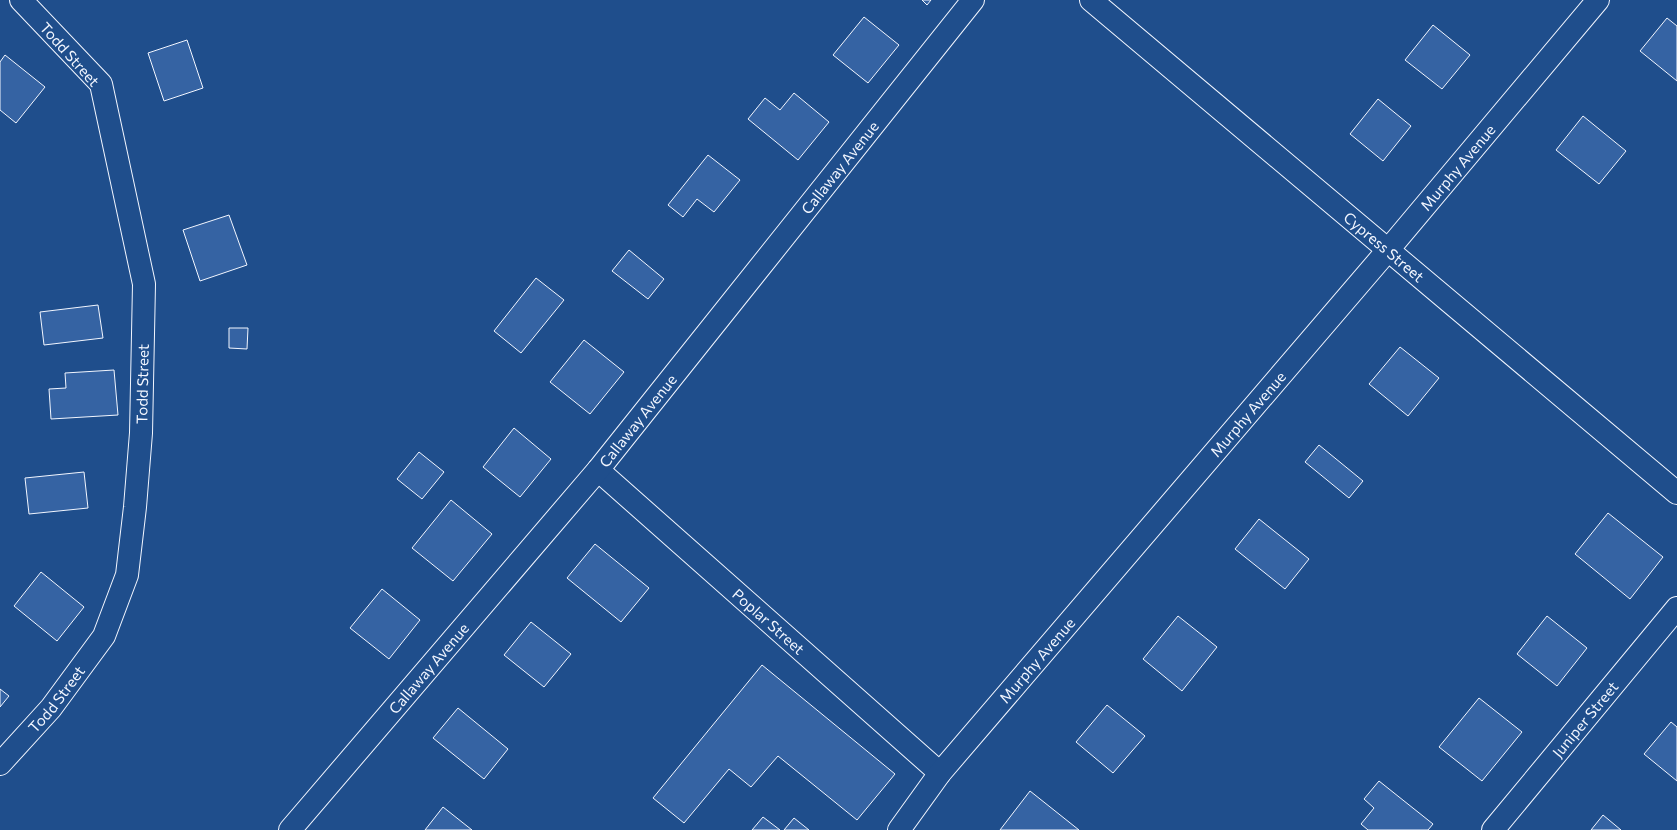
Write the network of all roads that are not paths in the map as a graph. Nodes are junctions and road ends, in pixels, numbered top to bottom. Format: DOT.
graph roads {
  1 [pos="21,0"];
  2 [pos="973,0"];
  3 [pos="1091,0"];
  4 [pos="1598,0"];
  5 [pos="1388,250"];
  6 [pos="598,470"];
  7 [pos="1677,493"];
  8 [pos="1677,608"];
  9 [pos="0,764"];
  10 [pos="940,773"];
  11 [pos="290,830"];
  12 [pos="899,830"];
  13 [pos="1493,830"];
  1 -- 9 [label="street, Todd Street"];
  2 -- 6 [label="street, Callaway Avenue"];
  3 -- 5 [label="street, Cypress Street"];
  4 -- 5 [label="street, Murphy Avenue"];
  5 -- 7 [label="street, Cypress Street"];
  5 -- 10 [label="street, Murphy Avenue"];
  6 -- 10 [label="street, Poplar Street"];
  6 -- 11 [label="street, Callaway Avenue"];
  8 -- 13 [label="street, Juniper Street"];
  10 -- 12 [label="street, Murphy Avenue"];
}
